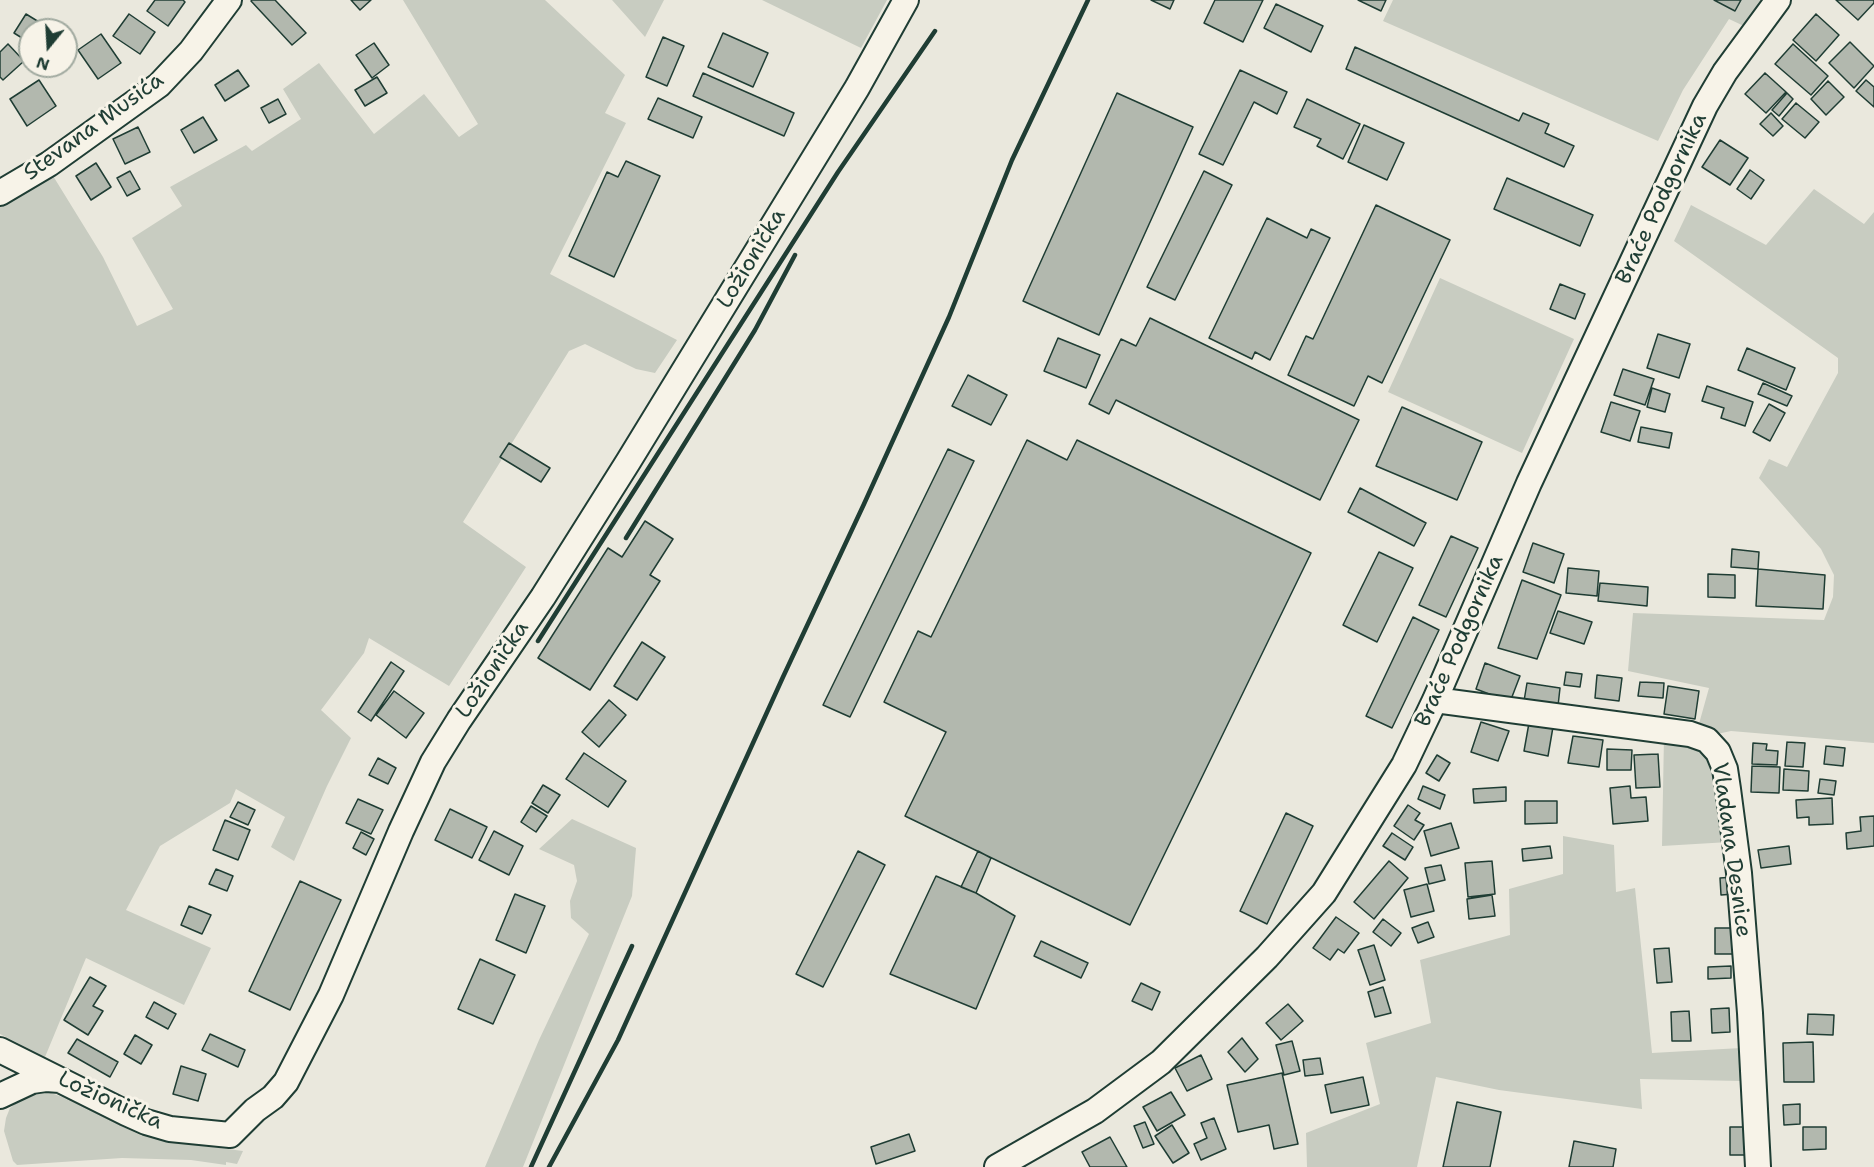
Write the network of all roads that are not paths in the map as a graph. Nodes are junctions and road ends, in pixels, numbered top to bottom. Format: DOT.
graph roads {
  1 [pos="229,0"];
  2 [pos="906,0"];
  3 [pos="1778,0"];
  4 [pos="0,193"];
  5 [pos="1435,700"];
  6 [pos="0,1050"];
  7 [pos="63,1080"];
  8 [pos="0,1096"];
  9 [pos="997,1167"];
  10 [pos="1758,1167"];
  1 -- 4 [label="street, Stevana Musića"];
  2 -- 7 [label="street, Ložionička"];
  3 -- 5 [label="street, Braće Podgornika"];
  5 -- 9 [label="street, Braće Podgornika"];
  5 -- 10 [label="street, Vladana Desnice"];
  6 -- 7 [label="street, Ložionička"];
  7 -- 8 [label="street"];
}
